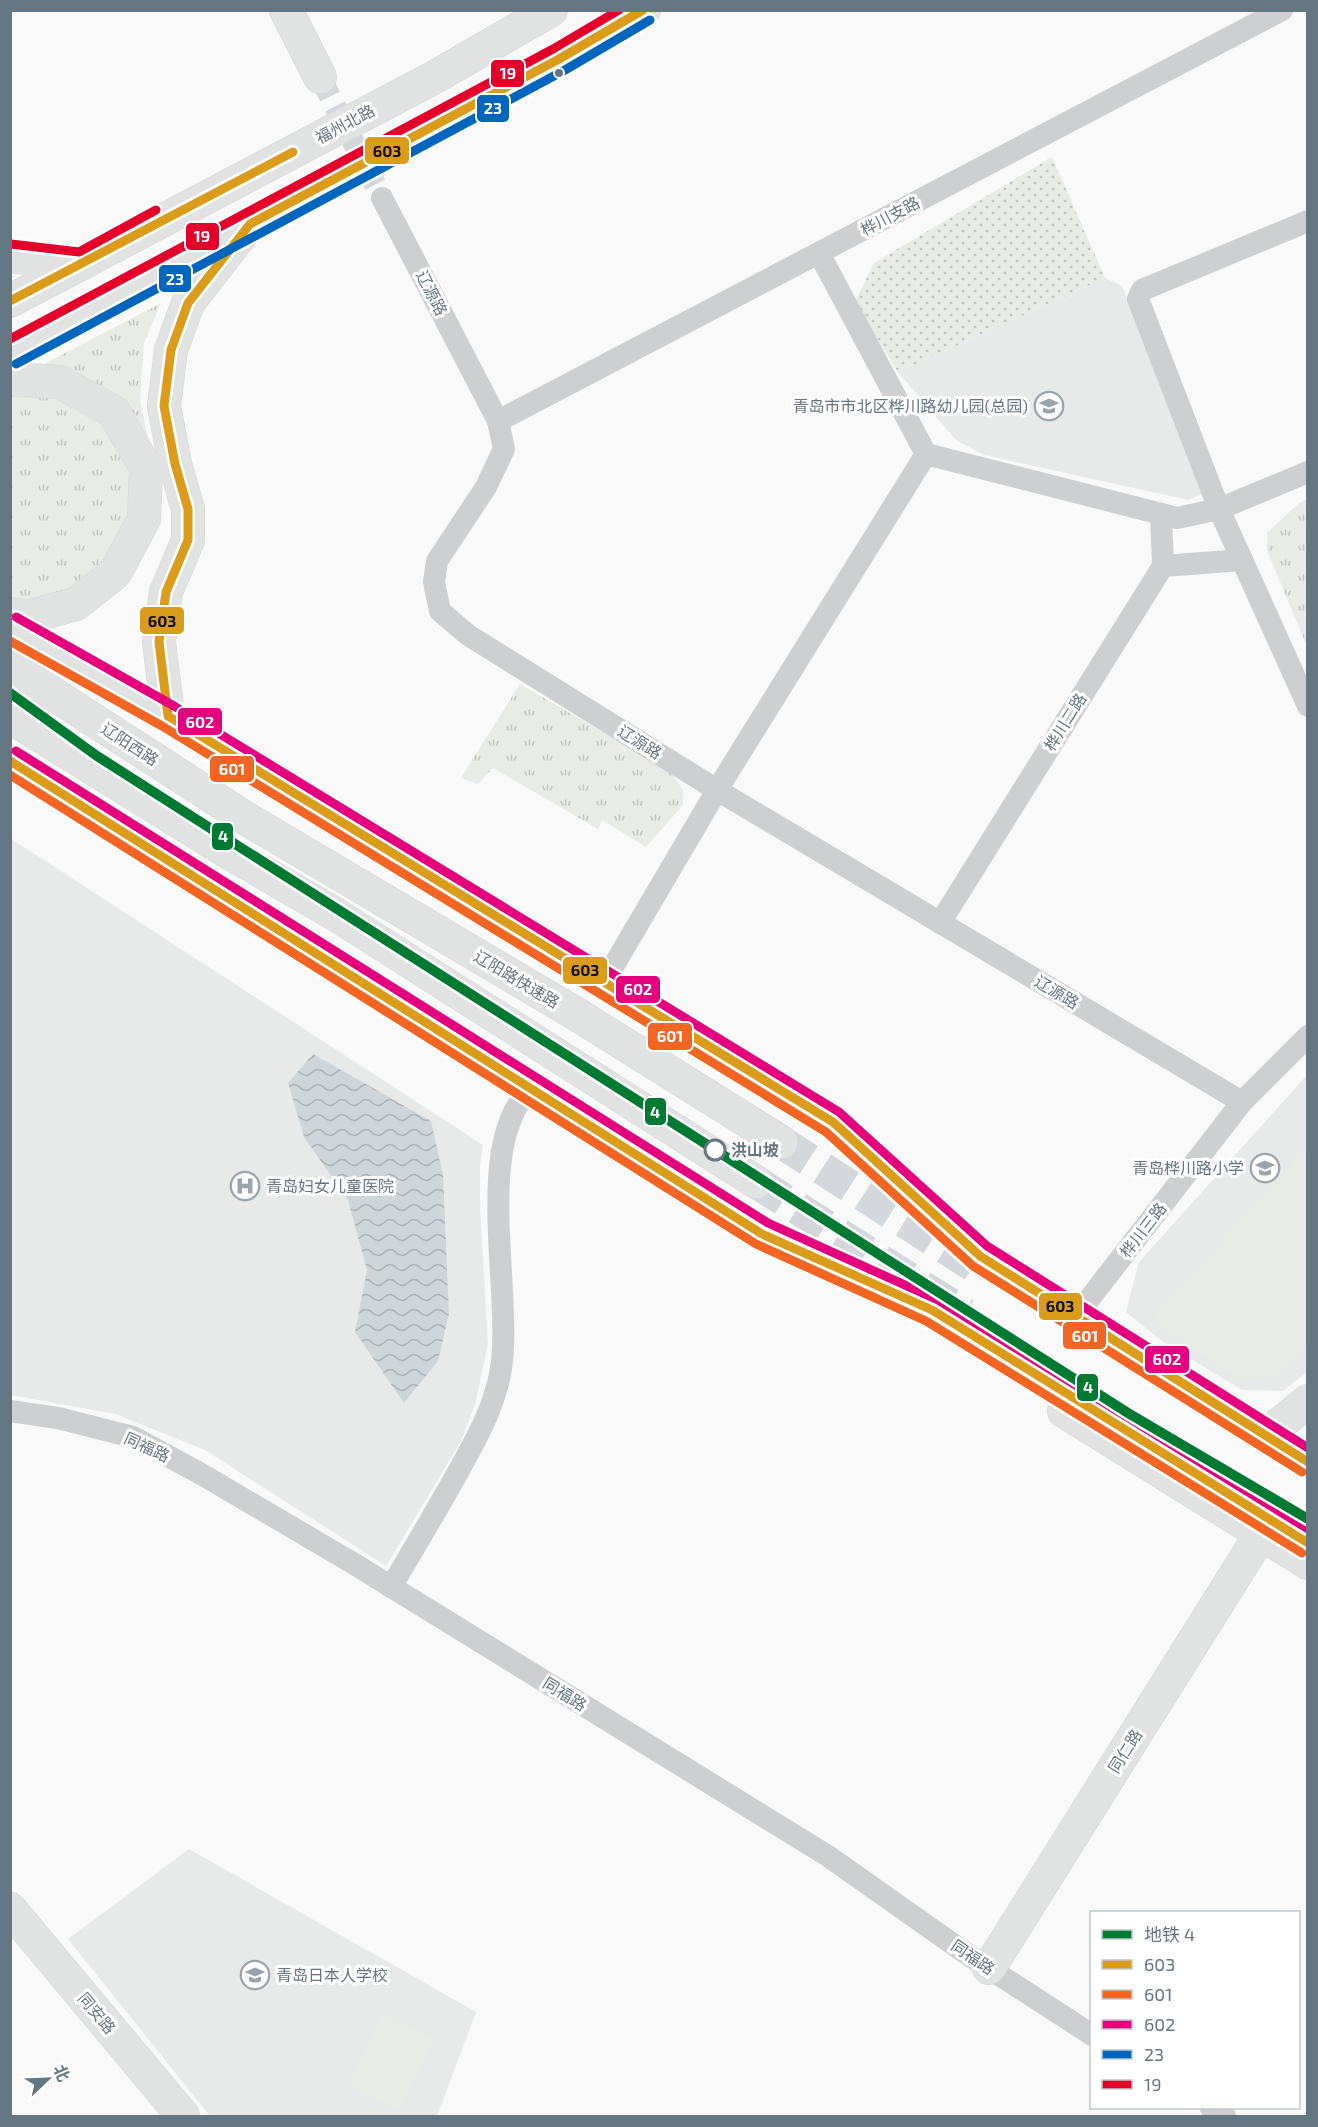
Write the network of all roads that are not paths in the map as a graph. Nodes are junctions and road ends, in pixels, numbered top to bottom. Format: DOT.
graph roads {
  1 [pos="286,10"];
  2 [pos="551,10"];
  3 [pos="644,10"];
  4 [pos="1282,10"];
  5 [pos="320,77"];
  6 [pos="382,198"];
  7 [pos="1308,221"];
  8 [pos="250,224"];
  9 [pos="819,253"];
  10 [pos="10,256"];
  11 [pos="81,264"];
  12 [pos="10,301"];
  13 [pos="10,353"];
  14 [pos="10,379"];
  15 [pos="498,421"];
  16 [pos="926,454"];
  17 [pos="1308,472"];
  18 [pos="1219,508"];
  19 [pos="1161,514"];
  20 [pos="1242,560"];
  21 [pos="1163,566"];
  22 [pos="10,614"];
  23 [pos="10,627"];
  24 [pos="10,666"];
  25 [pos="1308,706"];
  26 [pos="168,716"];
  27 [pos="10,717"];
  28 [pos="10,761"];
  29 [pos="717,790"];
  30 [pos="250,821"];
  31 [pos="940,923"];
  32 [pos="604,982"];
  33 [pos="1308,1036"];
  34 [pos="532,1088"];
  35 [pos="1242,1102"];
  36 [pos="781,1142"];
  37 [pos="756,1182"];
  38 [pos="1076,1316"];
  39 [pos="1308,1401"];
  40 [pos="10,1411"];
  41 [pos="1264,1436"];
  42 [pos="1308,1462"];
  43 [pos="1285,1535"];
  44 [pos="1308,1563"];
  45 [pos="391,1587"];
  46 [pos="10,1910"];
  47 [pos="989,1968"];
  48 [pos="1090,2034"];
  49 [pos="1212,2109"];
  50 [pos="183,2116"];
  51 [pos="1226,2116"];
  1 -- 5 [label="main road"];
  2 -- 11 [label="main road, 福州北路"];
  3 -- 8 [label="main road"];
  4 -- 9 [label="street, 桦川支路"];
  6 -- 15 [label="street, 辽源路"];
  7 -- 18 [label="street"];
  8 -- 13 [label="main road"];
  8 -- 26 [label="main road"];
  9 -- 15 [label="street, 桦川支路"];
  9 -- 16 [label="street"];
  10 -- 11 [label="main road"];
  11 -- 12 [label="main road, 福州北路"];
  14 -- 22 [label="main road"];
  15 -- 29 [label="street, 辽源路"];
  16 -- 19 [label="street"];
  16 -- 29 [label="street"];
  17 -- 18 [label="street"];
  18 -- 19 [label="street"];
  18 -- 20 [label="street"];
  19 -- 21 [label="street"];
  20 -- 21 [label="street"];
  20 -- 25 [label="street"];
  21 -- 31 [label="street, 桦川二路"];
  23 -- 26 [label="main road"];
  24 -- 30 [label="main road, 辽阳西路"];
  26 -- 32 [label="main road"];
  27 -- 37 [label="main road"];
  28 -- 34 [label="main road"];
  29 -- 31 [label="street, 辽源路"];
  29 -- 32 [label="street"];
  30 -- 36 [label="main road, 辽阳路快速路"];
  31 -- 35 [label="street, 辽源路"];
  32 -- 38 [label="main road"];
  33 -- 35 [label="street, 桦川三路"];
  34 -- 43 [label="main road"];
  34 -- 45 [label="street"];
  35 -- 38 [label="street, 桦川三路"];
  38 -- 41 [label="main road"];
  39 -- 41 [label="main road"];
  40 -- 45 [label="street, 同福路"];
  41 -- 42 [label="main road"];
  43 -- 44 [label="main road"];
  43 -- 47 [label="main road, 同仁路"];
  45 -- 47 [label="street, 同福路"];
  46 -- 50 [label="main road, 同安路"];
  47 -- 48 [label="street, 同福路"];
  49 -- 51 [label="street"];
}
